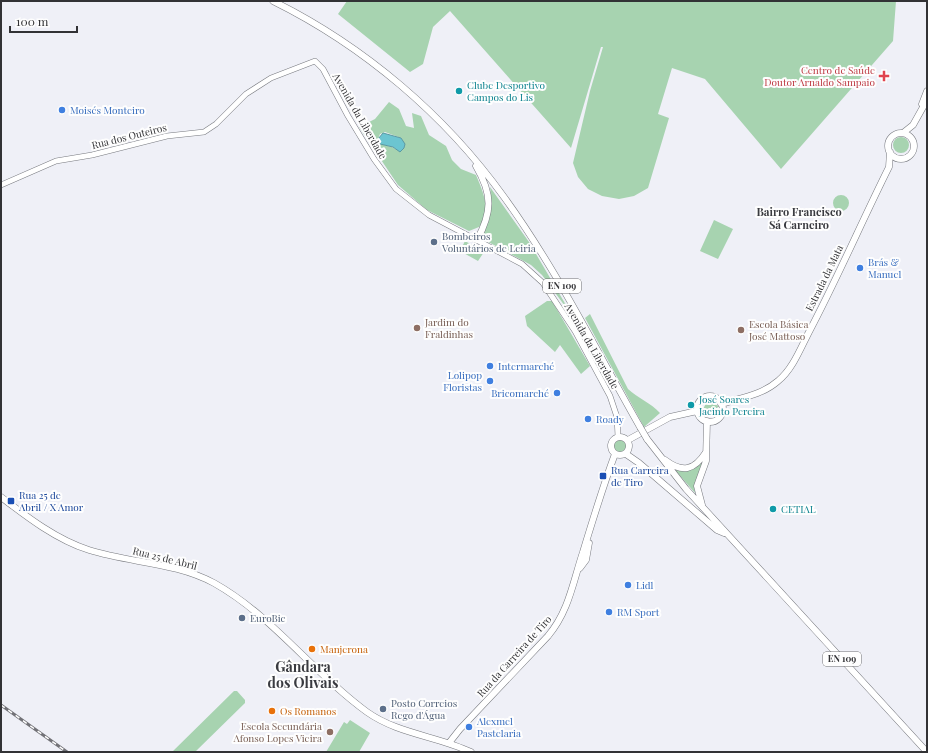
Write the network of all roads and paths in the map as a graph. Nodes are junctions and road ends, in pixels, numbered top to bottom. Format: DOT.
graph roads {
  1 [pos="273,1"];
  2 [pos="316,61"];
  3 [pos="927,91"];
  4 [pos="927,100"];
  5 [pos="920,111"];
  6 [pos="913,124"];
  7 [pos="903,133"];
  8 [pos="913,140"];
  9 [pos="890,152"];
  10 [pos="470,154"];
  11 [pos="902,159"];
  12 [pos="888,167"];
  13 [pos="1,185"];
  14 [pos="477,240"];
  15 [pos="721,404"];
  16 [pos="697,411"];
  17 [pos="707,421"];
  18 [pos="618,436"];
  19 [pos="628,440"];
  20 [pos="706,452"];
  21 [pos="616,454"];
  22 [pos="626,454"];
  23 [pos="658,455"];
  24 [pos="1,497"];
  25 [pos="704,509"];
  26 [pos="728,535"];
  27 [pos="449,743"];
  28 [pos="471,752"];
  29 [pos="926,752"];
  1 -- 10 [label="main road, EN 109"];
  2 -- 13 [label="street, Rua dos Outeiros"];
  2 -- 14 [label="street, Avenida da Liberdade"];
  3 -- 5 [label="main road"];
  4 -- 5 [label="main road"];
  5 -- 6 [label="main road"];
  6 -- 7 [label="main road"];
  6 -- 8 [label="main road"];
  7 -- 8 [label="main road"];
  7 -- 9 [label="main road"];
  8 -- 11 [label="main road"];
  9 -- 11 [label="main road"];
  9 -- 12 [label="main road, Estrada da Mata"];
  10 -- 14 [label="main road"];
  10 -- 23 [label="main road, EN 109, bridge"];
  11 -- 12 [label="main road"];
  12 -- 15 [label="main road, Estrada da Mata"];
  14 -- 18 [label="street, Avenida da Liberdade"];
  15 -- 16 [label="main road"];
  15 -- 17 [label="main road"];
  16 -- 17 [label="main road"];
  16 -- 19 [label="main road"];
  17 -- 20 [label="main road"];
  18 -- 19 [label="main road"];
  18 -- 21 [label="main road"];
  19 -- 22 [label="main road"];
  20 -- 23 [label="main road"];
  20 -- 25 [label="main road"];
  21 -- 22 [label="main road"];
  21 -- 27 [label="main road, Rua da Carreira de Tiro"];
  22 -- 26 [label="main road"];
  23 -- 25 [label="main road, EN 109"];
  24 -- 27 [label="main road, Rua 25 de Abril"];
  25 -- 26 [label="main road, EN 109"];
  26 -- 29 [label="main road, EN 109"];
  27 -- 28 [label="main road, Rua 25 de Abril"];
}
